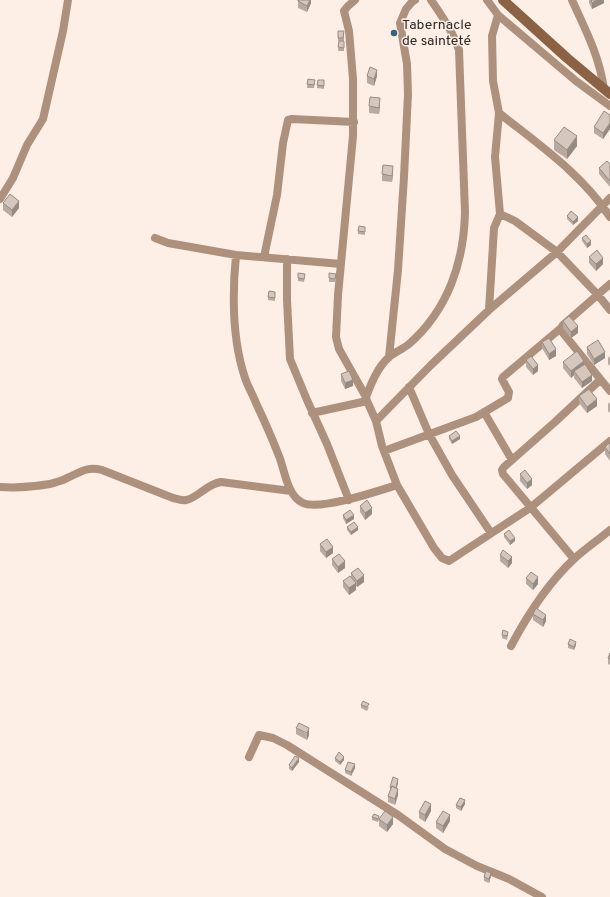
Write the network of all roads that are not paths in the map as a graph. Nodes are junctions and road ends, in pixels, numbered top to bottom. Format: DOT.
graph roads {
  1 [pos="68,0"];
  2 [pos="355,0"];
  3 [pos="415,0"];
  4 [pos="431,0"];
  5 [pos="487,0"];
  6 [pos="503,0"];
  7 [pos="572,0"];
  8 [pos="498,15"];
  9 [pos="584,72"];
  10 [pos="576,81"];
  11 [pos="607,91"];
  12 [pos="610,106"];
  13 [pos="499,112"];
  14 [pos="354,122"];
  15 [pos="2,188"];
  16 [pos="610,198"];
  17 [pos="0,199"];
  18 [pos="603,206"];
  19 [pos="500,214"];
  20 [pos="610,217"];
  21 [pos="155,238"];
  22 [pos="557,252"];
  23 [pos="236,255"];
  24 [pos="264,257"];
  25 [pos="287,259"];
  26 [pos="341,264"];
  27 [pos="610,284"];
  28 [pos="598,295"];
  29 [pos="489,310"];
  30 [pos="610,310"];
  31 [pos="561,328"];
  32 [pos="389,357"];
  33 [pos="600,380"];
  34 [pos="409,387"];
  35 [pos="610,391"];
  36 [pos="367,399"];
  37 [pos="484,412"];
  38 [pos="312,413"];
  39 [pos="376,421"];
  40 [pos="430,434"];
  41 [pos="610,441"];
  42 [pos="384,451"];
  43 [pos="512,460"];
  44 [pos="398,485"];
  45 [pos="0,487"];
  46 [pos="291,491"];
  47 [pos="349,500"];
  48 [pos="530,508"];
  49 [pos="610,530"];
  50 [pos="491,533"];
  51 [pos="574,559"];
  52 [pos="511,646"];
  53 [pos="249,757"];
  54 [pos="542,897"];
  1 -- 15 [label="street"];
  2 -- 14 [label="street"];
  3 -- 32 [label="street"];
  4 -- 32 [label="street"];
  5 -- 8 [label="street"];
  6 -- 9 [label="main road"];
  7 -- 11 [label="street"];
  8 -- 10 [label="street"];
  8 -- 13 [label="street"];
  9 -- 10 [label="street"];
  9 -- 11 [label="main road"];
  10 -- 12 [label="street"];
  13 -- 18 [label="street"];
  13 -- 19 [label="street"];
  14 -- 24 [label="street"];
  14 -- 26 [label="street"];
  15 -- 17 [label="street"];
  16 -- 18 [label="street"];
  18 -- 20 [label="street"];
  18 -- 22 [label="street"];
  19 -- 22 [label="street"];
  19 -- 29 [label="street"];
  21 -- 23 [label="street"];
  22 -- 28 [label="street"];
  22 -- 29 [label="street"];
  23 -- 24 [label="street"];
  23 -- 46 [label="street"];
  24 -- 25 [label="street"];
  25 -- 26 [label="street"];
  25 -- 38 [label="street"];
  26 -- 36 [label="street"];
  27 -- 28 [label="street"];
  28 -- 30 [label="street"];
  28 -- 31 [label="street"];
  29 -- 34 [label="street"];
  31 -- 33 [label="street"];
  31 -- 37 [label="street"];
  32 -- 36 [label="street"];
  33 -- 35 [label="street"];
  33 -- 43 [label="street"];
  34 -- 39 [label="street"];
  34 -- 40 [label="street"];
  36 -- 38 [label="street"];
  36 -- 39 [label="street"];
  37 -- 40 [label="street"];
  37 -- 43 [label="street"];
  38 -- 47 [label="street"];
  39 -- 42 [label="street"];
  40 -- 42 [label="street"];
  40 -- 50 [label="street"];
  41 -- 48 [label="street"];
  42 -- 44 [label="street"];
  43 -- 48 [label="street"];
  44 -- 47 [label="street"];
  44 -- 50 [label="street"];
  45 -- 46 [label="street"];
  46 -- 47 [label="street"];
  48 -- 50 [label="street"];
  48 -- 51 [label="street"];
  49 -- 51 [label="street"];
  51 -- 52 [label="street"];
  53 -- 54 [label="street"];
}
